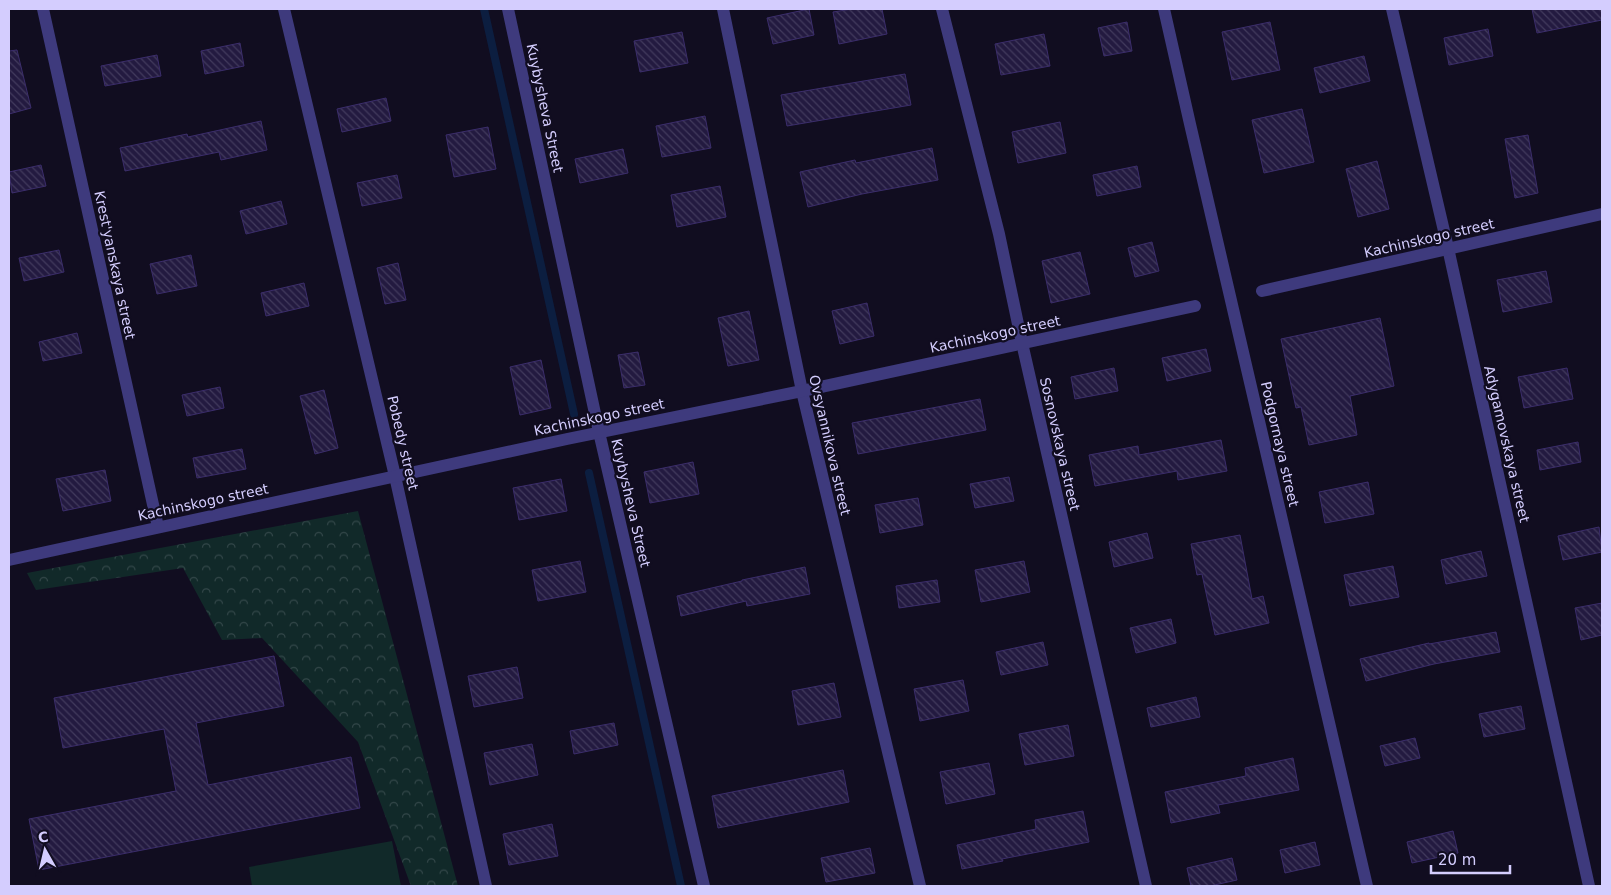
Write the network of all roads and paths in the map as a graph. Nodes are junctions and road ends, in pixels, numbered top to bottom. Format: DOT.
graph roads {
  1 [pos="43,9"];
  2 [pos="284,9"];
  3 [pos="508,9"];
  4 [pos="723,9"];
  5 [pos="942,9"];
  6 [pos="1164,9"];
  7 [pos="1392,9"];
  8 [pos="1602,214"];
  9 [pos="1448,248"];
  10 [pos="1262,291"];
  11 [pos="1195,306"];
  12 [pos="1022,343"];
  13 [pos="802,391"];
  14 [pos="599,432"];
  15 [pos="396,476"];
  16 [pos="158,527"];
  17 [pos="9,560"];
  18 [pos="486,886"];
  19 [pos="704,886"];
  20 [pos="920,886"];
  21 [pos="1146,886"];
  22 [pos="1367,886"];
  23 [pos="1590,886"];
  1 -- 16 [label="street, Krest'yanskaya street"];
  2 -- 15 [label="street, Pobedy street"];
  3 -- 14 [label="street, Kuybysheva Street"];
  4 -- 13 [label="street, Ovsyannikova street"];
  5 -- 12 [label="street, Sosnovskaya street"];
  6 -- 22 [label="street, Podgornaya street"];
  7 -- 9 [label="street, Adygamovskaya street"];
  8 -- 9 [label="street, Kachinskogo street"];
  9 -- 10 [label="street, Kachinskogo street"];
  9 -- 23 [label="street, Adygamovskaya street"];
  11 -- 12 [label="street, Kachinskogo street"];
  12 -- 13 [label="street, Kachinskogo street"];
  12 -- 21 [label="street, Sosnovskaya street"];
  13 -- 14 [label="street, Kachinskogo street"];
  13 -- 20 [label="street, Ovsyannikova street"];
  14 -- 15 [label="street, Kachinskogo street"];
  14 -- 19 [label="street, Kuybysheva Street"];
  15 -- 16 [label="street, Kachinskogo street"];
  15 -- 18 [label="street, Pobedy street"];
  16 -- 17 [label="street, Kachinskogo street"];
}
